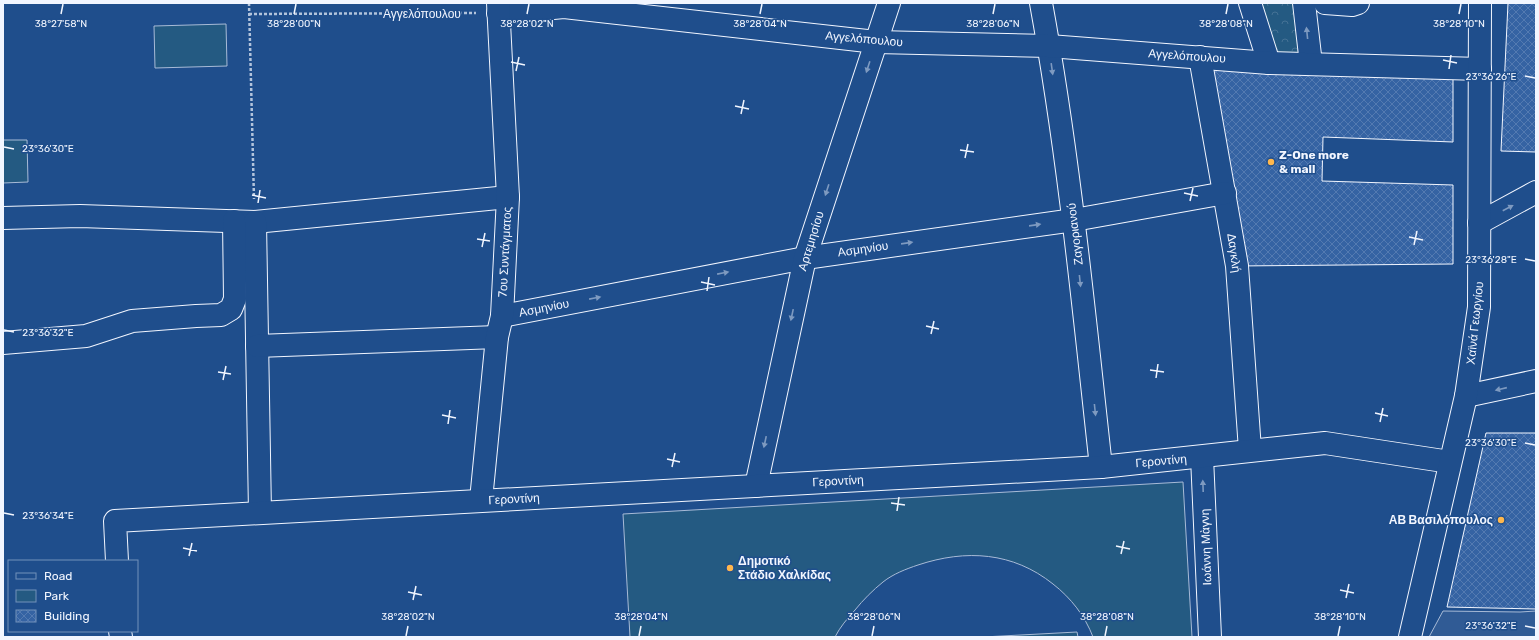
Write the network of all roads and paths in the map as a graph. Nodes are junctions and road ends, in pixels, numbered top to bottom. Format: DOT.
graph roads {
  1 [pos="249,3"];
  2 [pos="889,3"];
  3 [pos="1041,3"];
  4 [pos="1250,3"];
  5 [pos="1304,3"];
  6 [pos="1325,3"];
  7 [pos="1358,3"];
  8 [pos="1480,3"];
  9 [pos="564,5"];
  10 [pos="498,8"];
  11 [pos="249,14"];
  12 [pos="876,42"];
  13 [pos="1049,46"];
  14 [pos="1200,57"];
  15 [pos="1269,63"];
  16 [pos="1311,64"];
  17 [pos="1480,69"];
  18 [pos="1536,192"];
  19 [pos="1225,193"];
  20 [pos="508,197"];
  21 [pos="3,218"];
  22 [pos="1074,220"];
  23 [pos="244,222"];
  24 [pos="1479,223"];
  25 [pos="804,258"];
  26 [pos="502,316"];
  27 [pos="497,337"];
  28 [pos="3,343"];
  29 [pos="257,346"];
  30 [pos="1536,381"];
  31 [pos="1466,396"];
  32 [pos="1250,450"];
  33 [pos="1202,457"];
  34 [pos="1450,462"];
  35 [pos="1101,466"];
  36 [pos="756,486"];
  37 [pos="481,500"];
  38 [pos="260,512"];
  39 [pos="117,560"];
  40 [pos="1210,637"];
  41 [pos="1410,637"];
  1 -- 11 [label="path"];
  2 -- 12 [label="street, Αρτεμησίου"];
  3 -- 13 [label="street, Ζαγοριανού"];
  4 -- 15 [label="street"];
  16 -- 5 [label="street, one-way"];
  6 -- 7 [label="street"];
  8 -- 17 [label="street, Χαϊνά Γεωργίου"];
  9 -- 10 [label="street, Αγγελόπουλου"];
  9 -- 12 [label="street, Αγγελόπουλου"];
  10 -- 11 [label="path, Αγγελόπουλου"];
  10 -- 20 [label="street, 7ου Συντάγματος"];
  11 -- 23 [label="path"];
  12 -- 13 [label="street, Αγγελόπουλου"];
  12 -- 25 [label="street, Αρτεμησίου, one-way"];
  13 -- 14 [label="street, Αγγελόπουλου"];
  13 -- 22 [label="street, Ζαγοριανού, one-way"];
  14 -- 15 [label="street, Αγγελόπουλου"];
  14 -- 19 [label="street, Δαγκλή"];
  15 -- 16 [label="street, Αγγελόπουλου"];
  16 -- 17 [label="street, Αγγελόπουλου"];
  17 -- 24 [label="street, Χαϊνά Γεωργίου"];
  24 -- 18 [label="street, one-way"];
  19 -- 22 [label="street, Ασμηνίου"];
  19 -- 32 [label="street, Δαγκλή"];
  20 -- 23 [label="street"];
  20 -- 26 [label="street, 7ου Συντάγματος"];
  21 -- 23 [label="street"];
  25 -- 22 [label="street, Ασμηνίου, one-way"];
  22 -- 35 [label="street, Ζαγοριανού, one-way"];
  23 -- 28 [label="street"];
  23 -- 29 [label="street"];
  24 -- 31 [label="street, Χαϊνά Γεωργίου"];
  26 -- 25 [label="street, Ασμηνίου, one-way"];
  25 -- 36 [label="street, Αρτεμησίου, one-way"];
  26 -- 27 [label="street, 7ου Συντάγματος"];
  27 -- 29 [label="street"];
  27 -- 37 [label="street, 7ου Συντάγματος"];
  29 -- 38 [label="street"];
  30 -- 31 [label="street, one-way"];
  31 -- 34 [label="street, Χαϊνά Γεωργίου"];
  32 -- 33 [label="street, Γεροντίνη"];
  32 -- 34 [label="street, Γεροντίνη"];
  33 -- 35 [label="street, Γεροντίνη"];
  40 -- 33 [label="street, Ιωάννη Μὰγνη, one-way"];
  34 -- 41 [label="street, Χαϊνά Γεωργίου"];
  35 -- 36 [label="street, Γεροντίνη"];
  36 -- 37 [label="street, Γεροντίνη"];
  37 -- 38 [label="street, Γεροντίνη"];
  38 -- 39 [label="street, Γεροντίνη"];
}
